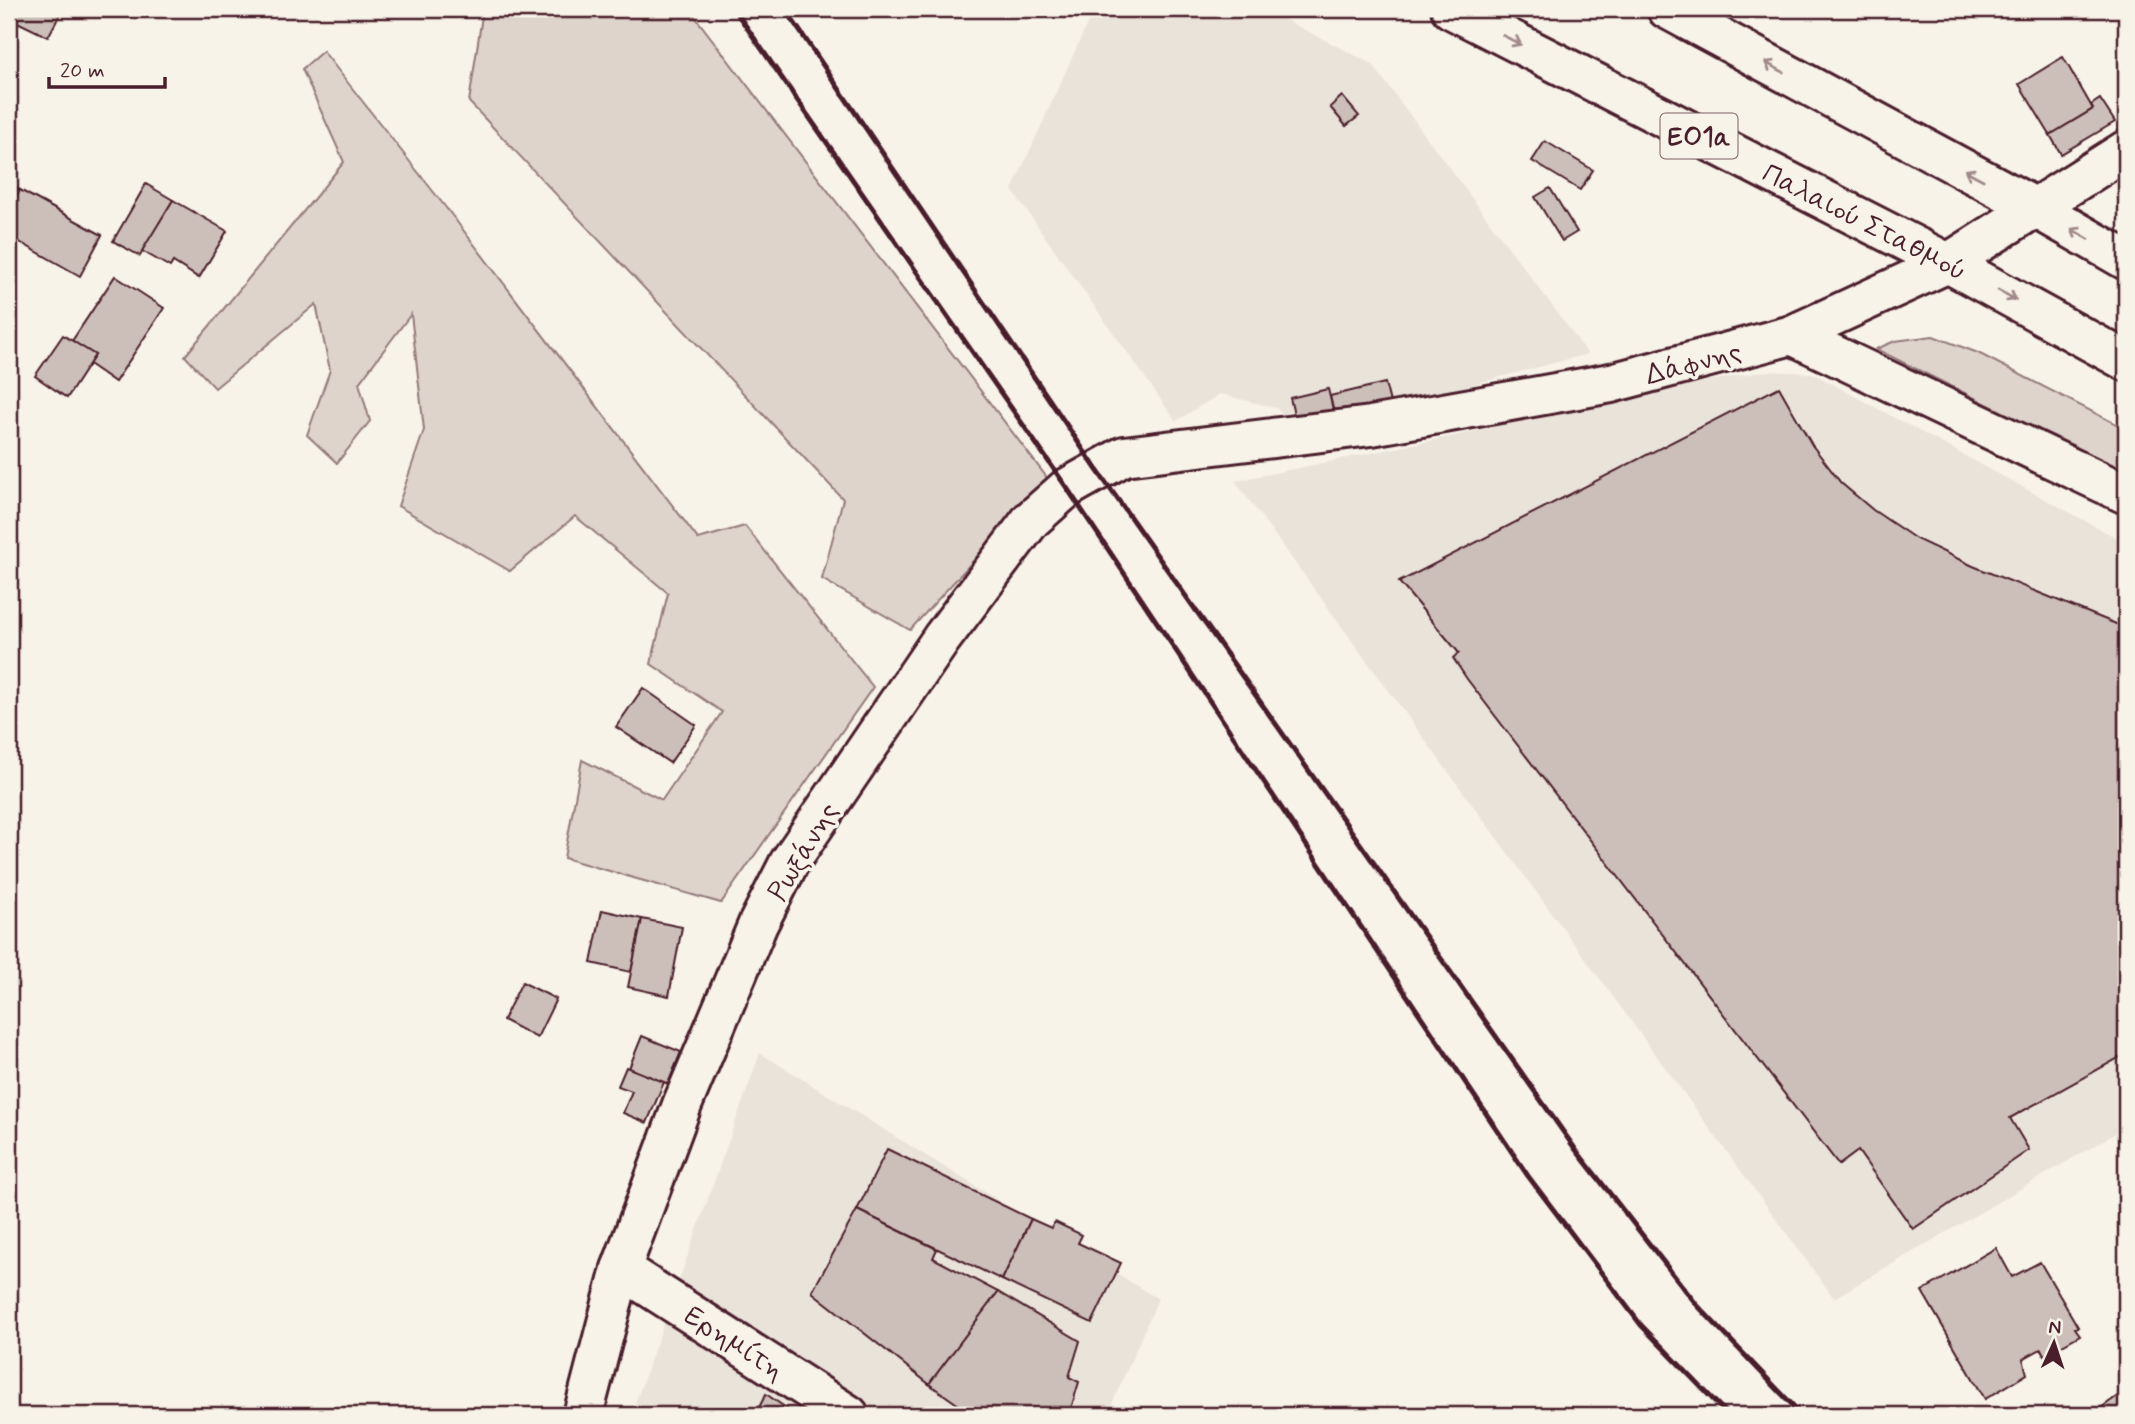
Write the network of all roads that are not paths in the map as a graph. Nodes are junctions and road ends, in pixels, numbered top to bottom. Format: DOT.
graph roads {
  1 [pos="1451,9"];
  2 [pos="1667,9"];
  3 [pos="2126,150"];
  4 [pos="2035,208"];
  5 [pos="2126,260"];
  6 [pos="1948,263"];
  7 [pos="1792,335"];
  8 [pos="2126,361"];
  9 [pos="1214,445"];
  10 [pos="2126,494"];
  11 [pos="621,1269"];
  12 [pos="583,1415"];
  13 [pos="849,1415"];
  1 -- 6 [label="main road, Παλαιού Σταθμού / ΕΟ1α, one-way"];
  4 -- 2 [label="main road, one-way"];
  3 -- 4 [label="main road, Δάφνης"];
  5 -- 4 [label="main road, one-way"];
  4 -- 6 [label="main road, Δάφνης"];
  6 -- 7 [label="main road, Δάφνης"];
  6 -- 8 [label="main road, Παλαιού Σταθμού / ΕΟ1α, one-way"];
  7 -- 9 [label="main road, Δάφνης"];
  7 -- 10 [label="main road"];
  9 -- 11 [label="main road, Ρωξάνης"];
  11 -- 12 [label="main road, Ρωξάνης"];
  11 -- 13 [label="main road, Ερημίτη"];
}
